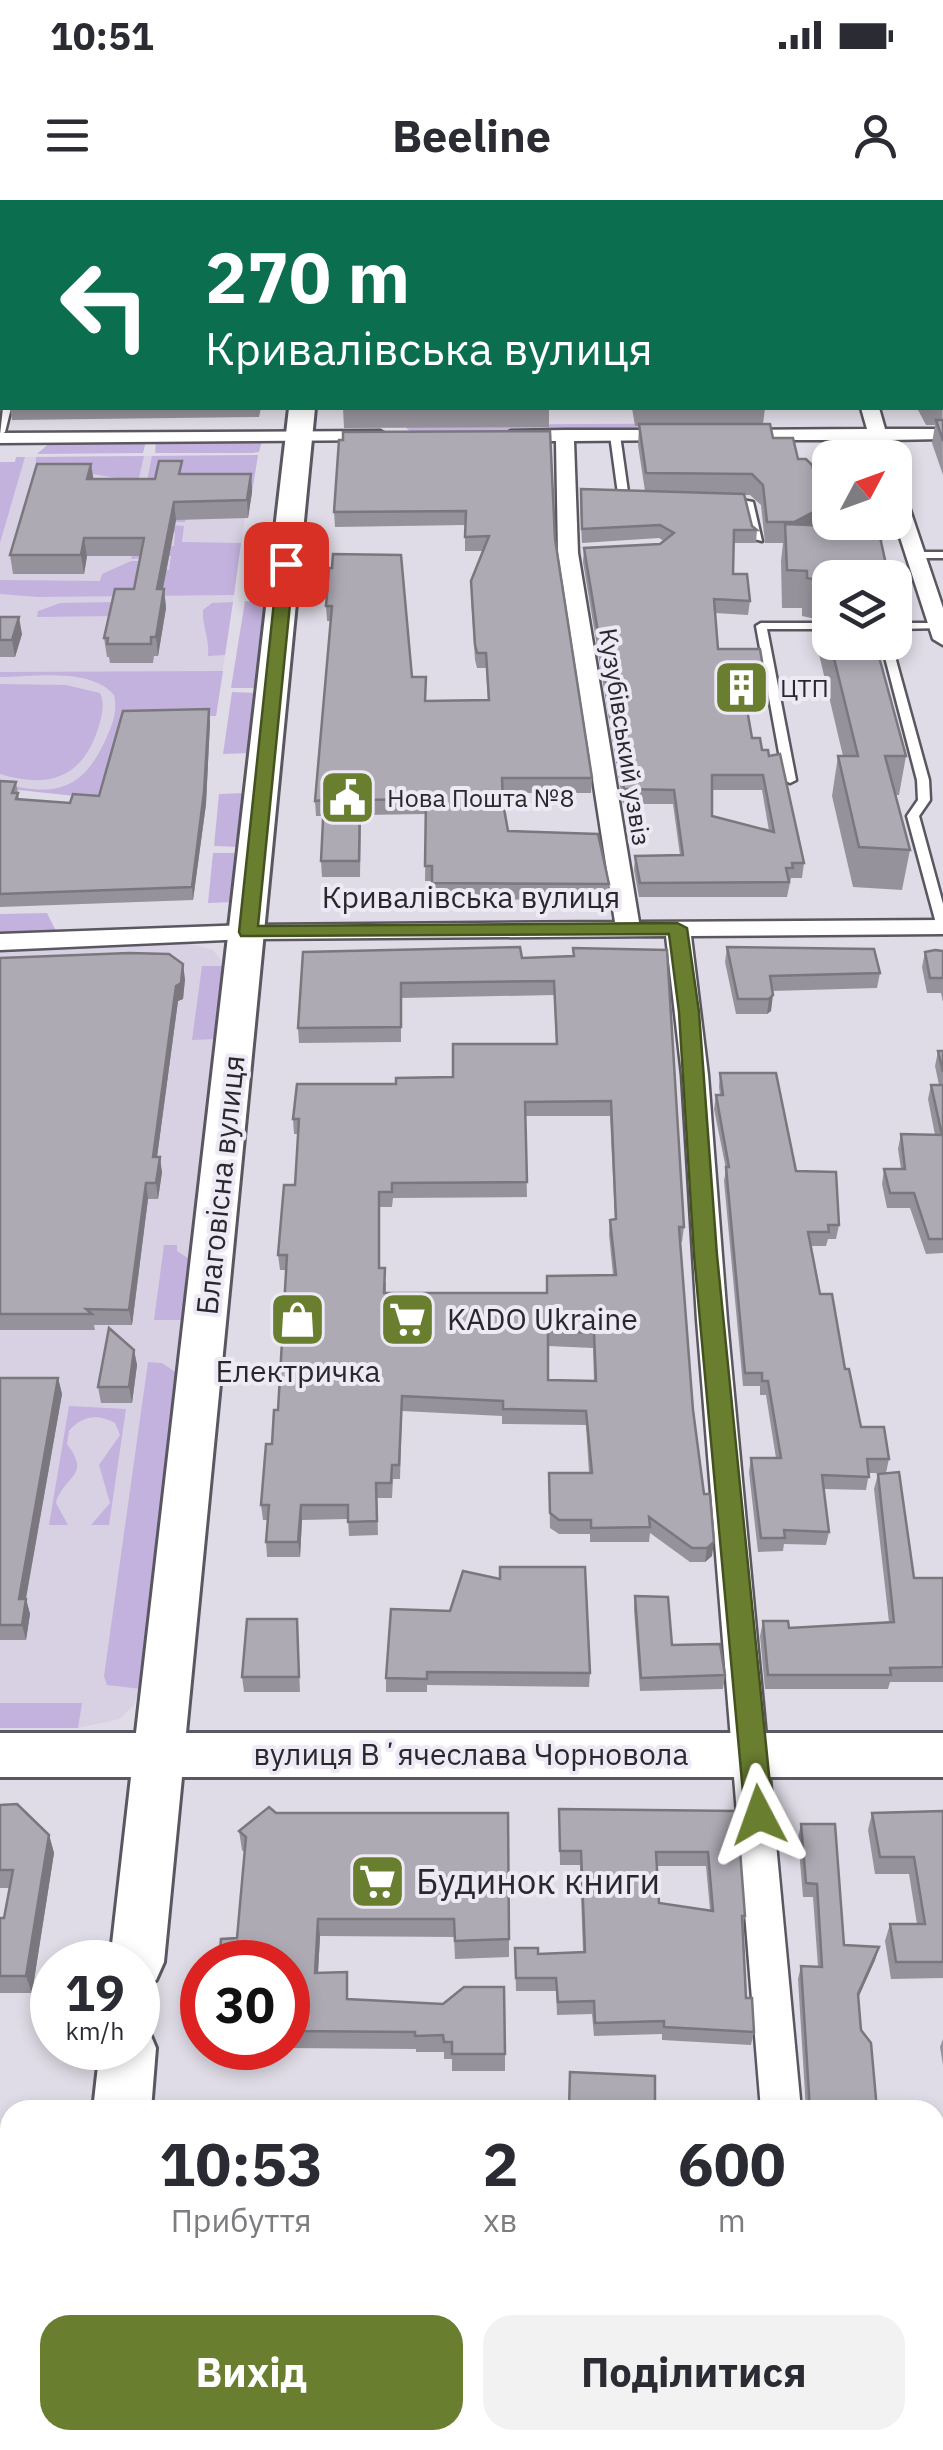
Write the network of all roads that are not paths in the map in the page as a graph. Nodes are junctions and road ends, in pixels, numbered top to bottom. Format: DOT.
graph roads {
  1 [pos="7,410"];
  2 [pos="871,410"];
  3 [pos="301,422"];
  4 [pos="878,434"];
  5 [pos="943,434"];
  6 [pos="0,435"];
  7 [pos="565,435"];
  8 [pos="398,436"];
  9 [pos="490,436"];
  10 [pos="615,436"];
  11 [pos="880,440"];
  12 [pos="658,500"];
  13 [pos="716,500"];
  14 [pos="759,539"];
  15 [pos="911,540"];
  16 [pos="916,555"];
  17 [pos="943,555"];
  18 [pos="812,626"];
  19 [pos="912,628"];
  20 [pos="941,632"];
  21 [pos="891,660"];
  22 [pos="790,780"];
  23 [pos="943,927"];
  24 [pos="677,928"];
  25 [pos="628,929"];
  26 [pos="248,932"];
  27 [pos="0,942"];
  28 [pos="0,1755"];
  29 [pos="755,1755"];
  30 [pos="160,1756"];
  31 [pos="943,1756"];
  32 [pos="139,1940"];
  33 [pos="126,2070"];
  34 [pos="123,2100"];
  35 [pos="780,2100"];
  1 -- 6 [label="lane"];
  2 -- 4 [label="street"];
  3 -- 6 [label="street"];
  3 -- 8 [label="street"];
  3 -- 26 [label="main road, Благовісна вулиця"];
  4 -- 5 [label="street"];
  4 -- 10 [label="street"];
  4 -- 11 [label="street"];
  7 -- 9 [label="street"];
  7 -- 10 [label="street"];
  7 -- 25 [label="street, Кузубівський узвіз"];
  10 -- 12 [label="lane"];
  13 -- 14 [label="lane"];
  15 -- 16 [label="street"];
  16 -- 17 [label="lane"];
  16 -- 20 [label="street"];
  18 -- 22 [label="lane"];
  19 -- 20 [label="lane"];
  21 -- 23 [label="lane"];
  23 -- 24 [label="street, Кривалівська вулиця"];
  24 -- 25 [label="street, Кривалівська вулиця"];
  24 -- 29 [label="street"];
  25 -- 26 [label="street, Кривалівська вулиця"];
  26 -- 27 [label="street, Кривалівська вулиця"];
  26 -- 30 [label="main road, Благовісна вулиця"];
  28 -- 30 [label="main road, вулиця Вʼячеслава Чорновола"];
  29 -- 30 [label="main road, вулиця Вʼячеслава Чорновола"];
  29 -- 31 [label="main road, вулиця Вʼячеслава Чорновола"];
  29 -- 35 [label="street"];
  30 -- 32 [label="main road, Благовісна вулиця"];
  33 -- 34 [label="main road"];
}
